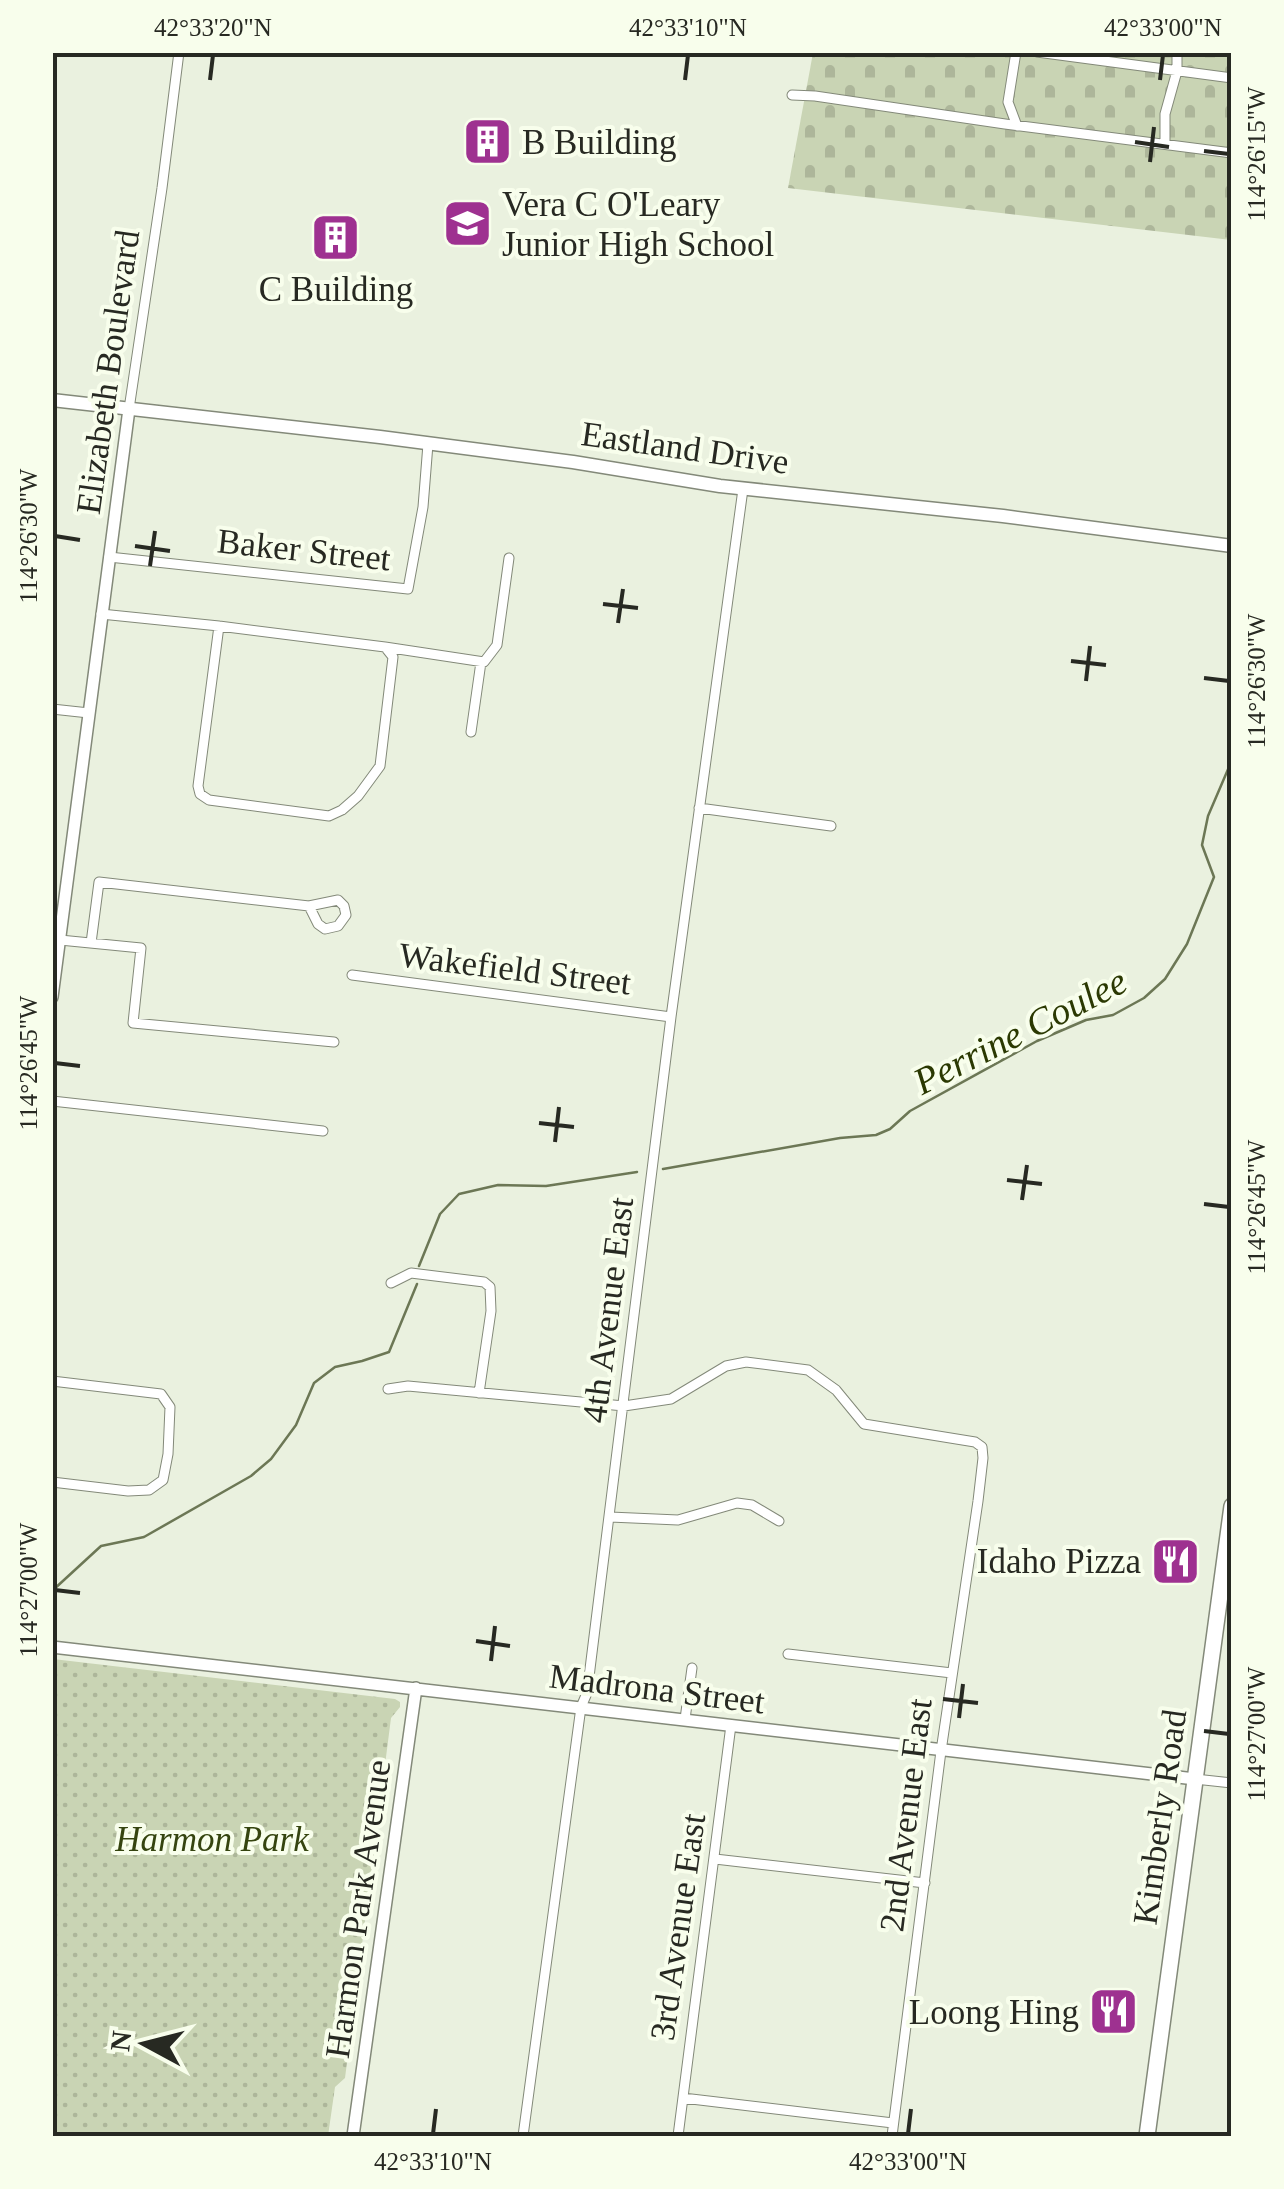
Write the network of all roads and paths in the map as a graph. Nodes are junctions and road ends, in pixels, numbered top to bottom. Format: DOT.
graph roads {
  1 [pos="179,52"];
  2 [pos="1016,52"];
  3 [pos="1037,52"];
  4 [pos="1177,52"];
  5 [pos="1177,71"];
  6 [pos="1232,78"];
  7 [pos="792,95"];
  8 [pos="1017,126"];
  9 [pos="1165,143"];
  10 [pos="1232,153"];
  11 [pos="52,400"];
  12 [pos="130,409"];
  13 [pos="428,444"];
  14 [pos="743,489"];
  15 [pos="1232,546"];
  16 [pos="109,558"];
  17 [pos="509,558"];
  18 [pos="102,614"];
  19 [pos="218,626"];
  20 [pos="385,647"];
  21 [pos="481,662"];
  22 [pos="52,709"];
  23 [pos="89,713"];
  24 [pos="471,732"];
  25 [pos="699,808"];
  26 [pos="831,826"];
  27 [pos="309,906"];
  28 [pos="60,940"];
  29 [pos="91,943"];
  30 [pos="352,975"];
  31 [pos="52,998"];
  32 [pos="671,1017"];
  33 [pos="334,1042"];
  34 [pos="52,1101"];
  35 [pos="323,1131"];
  36 [pos="390,1283"];
  37 [pos="52,1381"];
  38 [pos="388,1389"];
  39 [pos="480,1393"];
  40 [pos="624,1406"];
  41 [pos="52,1482"];
  42 [pos="1232,1506"];
  43 [pos="610,1517"];
  44 [pos="779,1521"];
  45 [pos="52,1647"];
  46 [pos="788,1654"];
  47 [pos="692,1668"];
  48 [pos="952,1674"];
  49 [pos="416,1688"];
  50 [pos="581,1707"];
  51 [pos="685,1719"];
  52 [pos="731,1725"];
  53 [pos="941,1751"];
  54 [pos="1195,1779"];
  55 [pos="1232,1783"];
  56 [pos="715,1859"];
  57 [pos="925,1884"];
  58 [pos="683,2098"];
  59 [pos="894,2123"];
  60 [pos="354,2136"];
  61 [pos="523,2136"];
  62 [pos="678,2136"];
  63 [pos="892,2136"];
  64 [pos="1148,2136"];
  1 -- 12 [label="street, Elizabeth Boulevard"];
  2 -- 8 [label="street"];
  3 -- 5 [label="street"];
  4 -- 5 [label="street"];
  5 -- 6 [label="street"];
  5 -- 9 [label="street"];
  7 -- 8 [label="street"];
  8 -- 9 [label="street"];
  9 -- 10 [label="street"];
  11 -- 12 [label="main road, Eastland Drive"];
  12 -- 13 [label="main road, Eastland Drive"];
  12 -- 16 [label="street, Elizabeth Boulevard"];
  13 -- 14 [label="main road, Eastland Drive"];
  13 -- 16 [label="street, Baker Street"];
  14 -- 15 [label="main road, Eastland Drive"];
  14 -- 25 [label="street, 4th Avenue East"];
  16 -- 18 [label="street, Elizabeth Boulevard"];
  17 -- 21 [label="street"];
  18 -- 19 [label="street"];
  18 -- 23 [label="street, Elizabeth Boulevard"];
  19 -- 20 [label="street"];
  19 -- 20 [label="street"];
  20 -- 21 [label="street"];
  21 -- 24 [label="street"];
  22 -- 23 [label="street"];
  23 -- 28 [label="street, Elizabeth Boulevard"];
  25 -- 26 [label="street"];
  25 -- 32 [label="street, 4th Avenue East"];
  27 -- 29 [label="street"];
  28 -- 29 [label="street"];
  28 -- 31 [label="street, Elizabeth Boulevard"];
  29 -- 33 [label="street"];
  30 -- 32 [label="street, Wakefield Street"];
  32 -- 40 [label="street, 4th Avenue East"];
  34 -- 35 [label="street"];
  36 -- 39 [label="street"];
  37 -- 41 [label="street"];
  38 -- 39 [label="street"];
  39 -- 40 [label="street"];
  40 -- 43 [label="street, 4th Avenue East"];
  40 -- 48 [label="street, 2nd Avenue East"];
  42 -- 54 [label="main road, Kimberly Road"];
  43 -- 44 [label="street"];
  43 -- 50 [label="street, 4th Avenue East"];
  45 -- 49 [label="street, Madrona Street"];
  46 -- 48 [label="street"];
  47 -- 51 [label="street"];
  48 -- 53 [label="street, 2nd Avenue East"];
  49 -- 50 [label="street, Madrona Street"];
  49 -- 60 [label="street, Harmon Park Avenue"];
  50 -- 51 [label="street, Madrona Street"];
  50 -- 61 [label="street, 4th Avenue East"];
  51 -- 52 [label="street, Madrona Street"];
  52 -- 53 [label="street, Madrona Street"];
  52 -- 56 [label="street, 3rd Avenue East"];
  53 -- 54 [label="street, Madrona Street"];
  53 -- 57 [label="street, 2nd Avenue East"];
  54 -- 55 [label="street"];
  54 -- 64 [label="main road, Kimberly Road"];
  56 -- 57 [label="street"];
  56 -- 58 [label="street, 3rd Avenue East"];
  57 -- 59 [label="street, 2nd Avenue East"];
  58 -- 59 [label="street"];
  58 -- 62 [label="street, 3rd Avenue East"];
  59 -- 63 [label="street, 2nd Avenue East"];
}
